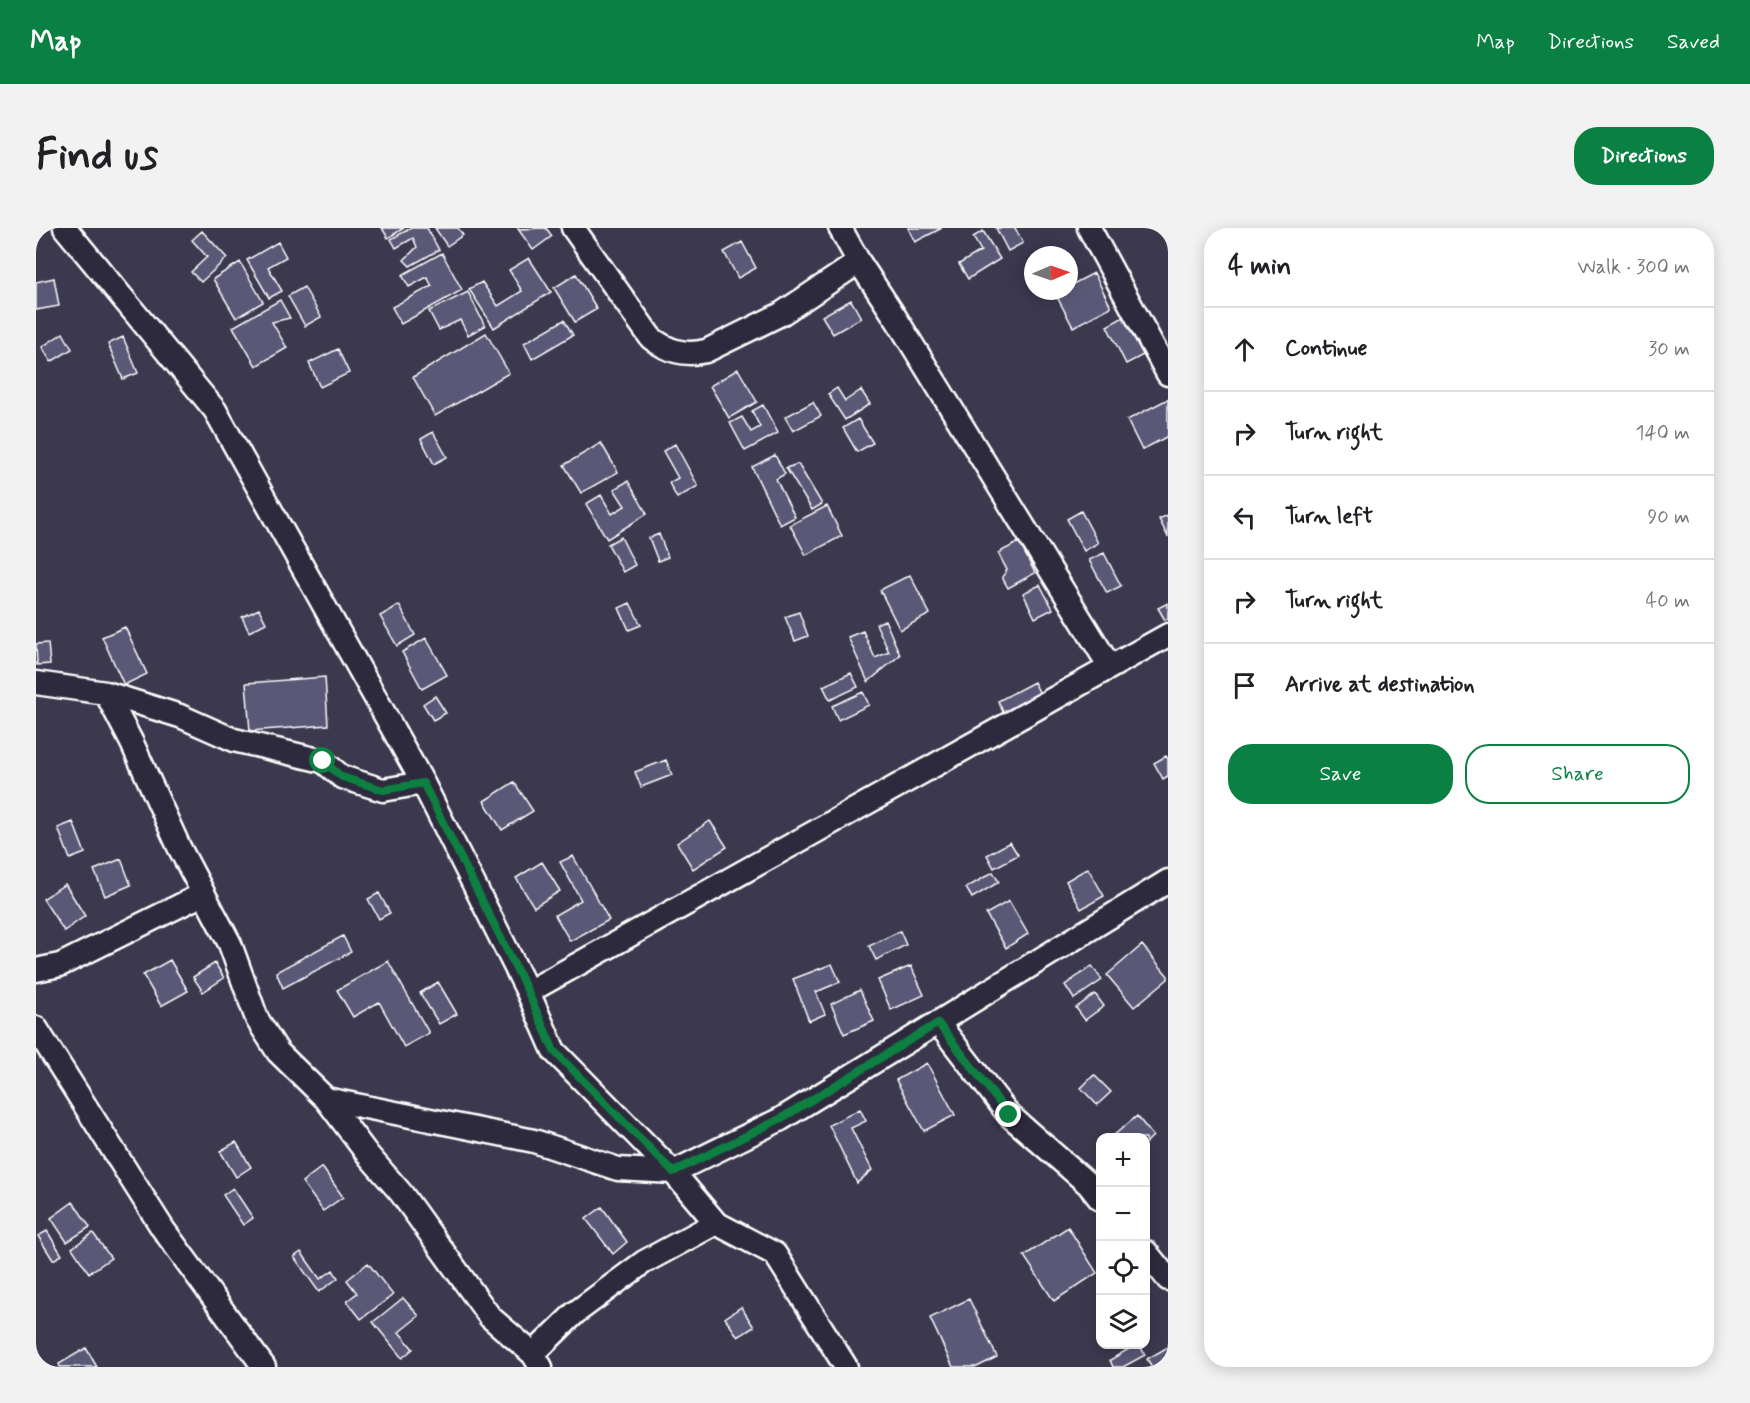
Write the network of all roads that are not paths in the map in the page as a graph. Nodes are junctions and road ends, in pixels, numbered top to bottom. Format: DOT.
graph roads {
  1 [pos="65,228"];
  2 [pos="573,228"];
  3 [pos="840,228"];
  4 [pos="1089,228"];
  5 [pos="859,262"];
  6 [pos="1168,374"];
  7 [pos="1168,635"];
  8 [pos="1110,668"];
  9 [pos="36,683"];
  10 [pos="106,693"];
  11 [pos="423,783"];
  12 [pos="1168,881"];
  13 [pos="203,894"];
  14 [pos="36,970"];
  15 [pos="528,992"];
  16 [pos="938,1023"];
  17 [pos="36,1028"];
  18 [pos="326,1099"];
  19 [pos="673,1172"];
  20 [pos="1096,1193"];
  21 [pos="716,1223"];
  22 [pos="1150,1257"];
  23 [pos="1168,1279"];
  24 [pos="537,1360"];
  25 [pos="264,1367"];
  26 [pos="846,1367"];
  1 -- 11 [label="street"];
  2 -- 5 [label="street"];
  3 -- 5 [label="street"];
  4 -- 6 [label="street"];
  5 -- 8 [label="street"];
  7 -- 8 [label="street"];
  8 -- 15 [label="street"];
  9 -- 10 [label="street"];
  10 -- 11 [label="street"];
  10 -- 13 [label="street"];
  11 -- 15 [label="street"];
  12 -- 16 [label="street"];
  13 -- 14 [label="street"];
  13 -- 18 [label="street"];
  15 -- 19 [label="street"];
  16 -- 19 [label="street"];
  16 -- 20 [label="street"];
  17 -- 25 [label="street"];
  18 -- 19 [label="street"];
  18 -- 24 [label="street"];
  19 -- 21 [label="street"];
  21 -- 24 [label="street"];
  21 -- 26 [label="street"];
  22 -- 23 [label="street"];
}
